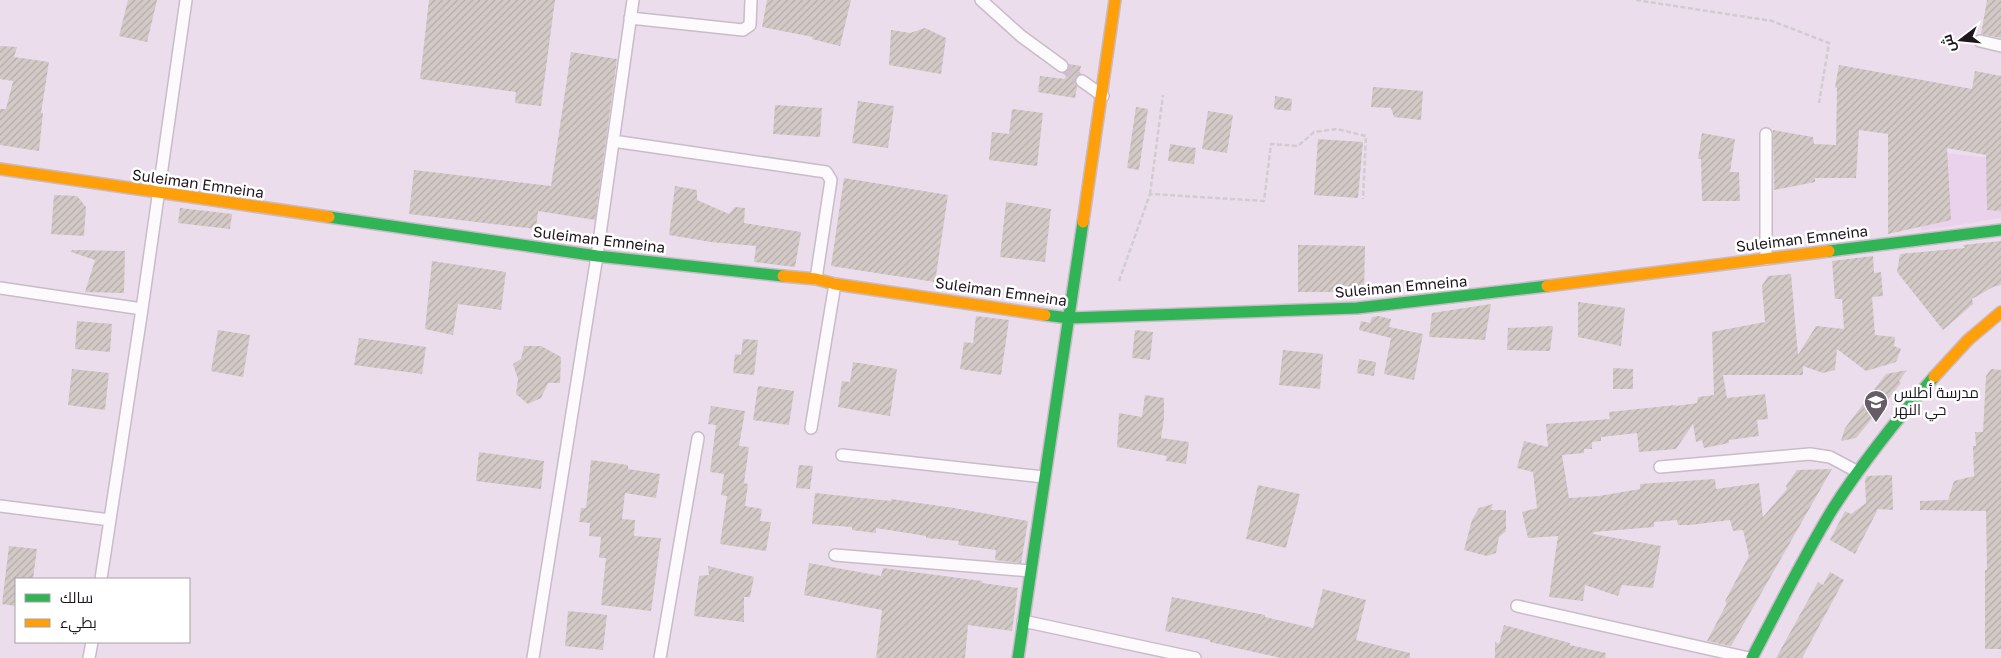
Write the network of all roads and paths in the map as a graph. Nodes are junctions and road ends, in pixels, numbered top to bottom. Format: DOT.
graph roads {
  1 [pos="186,0"];
  2 [pos="633,0"];
  3 [pos="751,0"];
  4 [pos="981,0"];
  5 [pos="1115,0"];
  6 [pos="1636,0"];
  7 [pos="630,18"];
  8 [pos="1980,41"];
  9 [pos="2001,46"];
  10 [pos="1062,66"];
  11 [pos="1082,81"];
  12 [pos="1164,95"];
  13 [pos="1103,96"];
  14 [pos="1819,103"];
  15 [pos="1766,134"];
  16 [pos="613,142"];
  17 [pos="0,169"];
  18 [pos="158,193"];
  19 [pos="1150,194"];
  20 [pos="1362,199"];
  21 [pos="2001,230"];
  22 [pos="597,256"];
  23 [pos="1766,259"];
  24 [pos="816,279"];
  25 [pos="1119,281"];
  26 [pos="835,284"];
  27 [pos="0,288"];
  28 [pos="142,309"];
  29 [pos="2001,312"];
  30 [pos="1068,318"];
  31 [pos="811,428"];
  32 [pos="698,438"];
  33 [pos="842,455"];
  34 [pos="1660,467"];
  35 [pos="1858,472"];
  36 [pos="1044,477"];
  37 [pos="0,506"];
  38 [pos="110,520"];
  39 [pos="836,555"];
  40 [pos="1030,571"];
  41 [pos="101,578"];
  42 [pos="1517,606"];
  43 [pos="1023,621"];
  44 [pos="92,643"];
  45 [pos="89,658"];
  46 [pos="533,658"];
  47 [pos="660,658"];
  48 [pos="1018,658"];
  49 [pos="1194,658"];
  50 [pos="1751,658"];
  1 -- 18 [label="street"];
  2 -- 7 [label="street"];
  3 -- 7 [label="street"];
  4 -- 10 [label="street"];
  5 -- 13 [label="street"];
  6 -- 14 [label="path"];
  7 -- 16 [label="street"];
  8 -- 9 [label="street"];
  11 -- 13 [label="street"];
  12 -- 19 [label="path"];
  13 -- 30 [label="street"];
  15 -- 23 [label="street"];
  16 -- 22 [label="street"];
  16 -- 24 [label="street"];
  17 -- 18 [label="street, Suleiman Emneina"];
  18 -- 22 [label="street, Suleiman Emneina"];
  18 -- 28 [label="street"];
  19 -- 20 [label="path"];
  19 -- 25 [label="path"];
  21 -- 23 [label="street, Suleiman Emneina"];
  22 -- 24 [label="street, Suleiman Emneina"];
  22 -- 46 [label="street"];
  23 -- 30 [label="street, Suleiman Emneina"];
  24 -- 26 [label="street, Suleiman Emneina"];
  26 -- 30 [label="street, Suleiman Emneina"];
  26 -- 31 [label="street"];
  27 -- 28 [label="street"];
  28 -- 38 [label="street"];
  29 -- 35 [label="street"];
  30 -- 36 [label="street"];
  32 -- 47 [label="street"];
  33 -- 36 [label="street"];
  34 -- 35 [label="street"];
  35 -- 50 [label="street"];
  36 -- 40 [label="street"];
  37 -- 38 [label="street"];
  38 -- 41 [label="street"];
  39 -- 40 [label="street"];
  40 -- 43 [label="street"];
  42 -- 50 [label="street"];
  43 -- 48 [label="street"];
  43 -- 49 [label="street"];
  44 -- 45 [label="street"];
}
